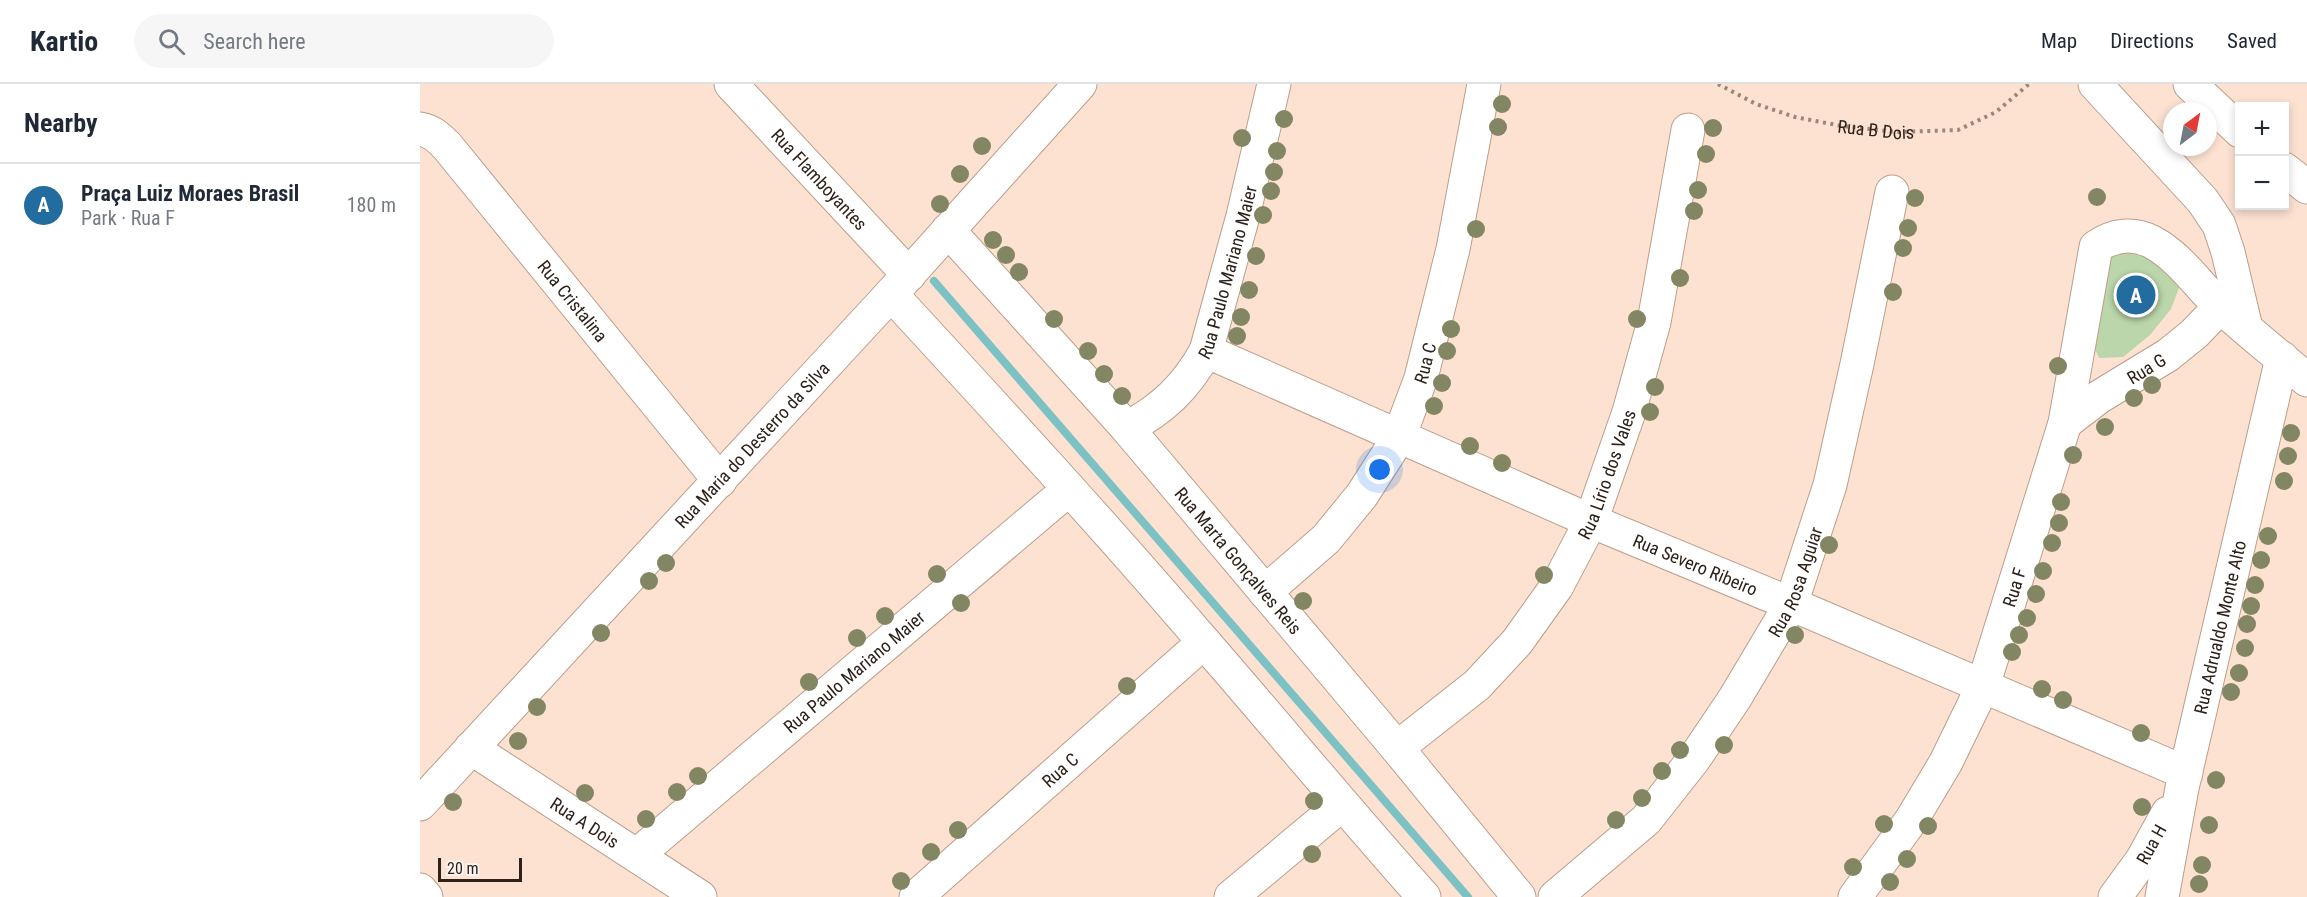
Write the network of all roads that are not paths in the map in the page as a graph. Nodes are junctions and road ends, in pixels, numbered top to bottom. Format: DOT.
graph roads {
  1 [pos="1274,84"];
  2 [pos="1484,84"];
  3 [pos="2094,84"];
  4 [pos="2190,84"];
  5 [pos="1078,85"];
  6 [pos="740,87"];
  7 [pos="2235,126"];
  8 [pos="420,129"];
  9 [pos="1688,130"];
  10 [pos="2289,173"];
  11 [pos="2307,187"];
  12 [pos="1892,192"];
  13 [pos="948,230"];
  14 [pos="900,284"];
  15 [pos="2221,306"];
  16 [pos="2246,328"];
  17 [pos="1206,351"];
  18 [pos="2282,358"];
  19 [pos="2307,381"];
  20 [pos="2065,423"];
  21 [pos="1127,428"];
  22 [pos="1399,437"];
  23 [pos="720,481"];
  24 [pos="1069,489"];
  25 [pos="1591,521"];
  26 [pos="1265,592"];
  27 [pos="1791,604"];
  28 [pos="1204,642"];
  29 [pos="1983,686"];
  30 [pos="471,748"];
  31 [pos="1397,748"];
  32 [pos="2184,780"];
  33 [pos="420,804"];
  34 [pos="1341,805"];
  35 [pos="637,855"];
  36 [pos="420,890"];
  37 [pos="426,897"];
  38 [pos="700,897"];
  39 [pos="916,897"];
  40 [pos="1231,897"];
  41 [pos="1424,897"];
  42 [pos="1519,897"];
  43 [pos="1555,897"];
  44 [pos="1855,897"];
  45 [pos="2115,897"];
  46 [pos="2162,897"];
  1 -- 17 [label="main road, Rua Paulo Mariano Maier"];
  2 -- 22 [label="main road, Rua C"];
  3 -- 16 [label="main road"];
  4 -- 7 [label="main road"];
  5 -- 13 [label="main road, Rua Maria do Desterro da Silva"];
  6 -- 14 [label="main road, Rua Flamboyantes"];
  8 -- 23 [label="main road, Rua Cristalina"];
  9 -- 25 [label="main road, Rua Lírio dos Vales"];
  10 -- 11 [label="main road"];
  12 -- 27 [label="main road, Rua Rosa Aguiar"];
  13 -- 14 [label="main road, Rua Maria do Desterro da Silva"];
  13 -- 21 [label="main road, Rua Marta Gonçalves Reis"];
  14 -- 23 [label="main road, Rua Maria do Desterro da Silva"];
  14 -- 24 [label="main road"];
  15 -- 16 [label="main road"];
  15 -- 20 [label="main road, Rua G"];
  15 -- 20 [label="main road, Rua F"];
  16 -- 18 [label="main road"];
  17 -- 21 [label="main road, Rua Paulo Mariano Maier"];
  17 -- 22 [label="main road, Rua Severo Ribeiro"];
  18 -- 19 [label="main road"];
  18 -- 32 [label="main road, Rua Adrualdo Monte Alto"];
  20 -- 29 [label="main road, Rua F"];
  21 -- 26 [label="main road, Rua Marta Gonçalves Reis"];
  22 -- 25 [label="main road, Rua Severo Ribeiro"];
  22 -- 26 [label="main road, Rua C"];
  23 -- 30 [label="main road, Rua Maria do Desterro da Silva"];
  24 -- 28 [label="main road"];
  24 -- 35 [label="main road, Rua Paulo Mariano Maier"];
  25 -- 27 [label="main road, Rua Severo Ribeiro"];
  25 -- 31 [label="main road, Rua Lírio dos Vales"];
  26 -- 31 [label="main road, Rua Marta Gonçalves Reis"];
  27 -- 29 [label="main road, Rua Severo Ribeiro"];
  27 -- 43 [label="main road, Rua Rosa Aguiar"];
  28 -- 34 [label="main road"];
  28 -- 39 [label="main road, Rua C"];
  29 -- 32 [label="main road, Rua Severo Ribeiro"];
  29 -- 44 [label="main road, Rua F"];
  30 -- 33 [label="main road, Rua Maria do Desterro da Silva"];
  30 -- 35 [label="main road, Rua A Dois"];
  31 -- 42 [label="main road, Rua Marta Gonçalves Reis"];
  32 -- 45 [label="main road, Rua H"];
  32 -- 46 [label="main road, Rua Adrualdo Monte Alto"];
  34 -- 40 [label="main road"];
  34 -- 41 [label="main road"];
  35 -- 38 [label="main road, Rua A Dois"];
  36 -- 37 [label="main road"];
}
